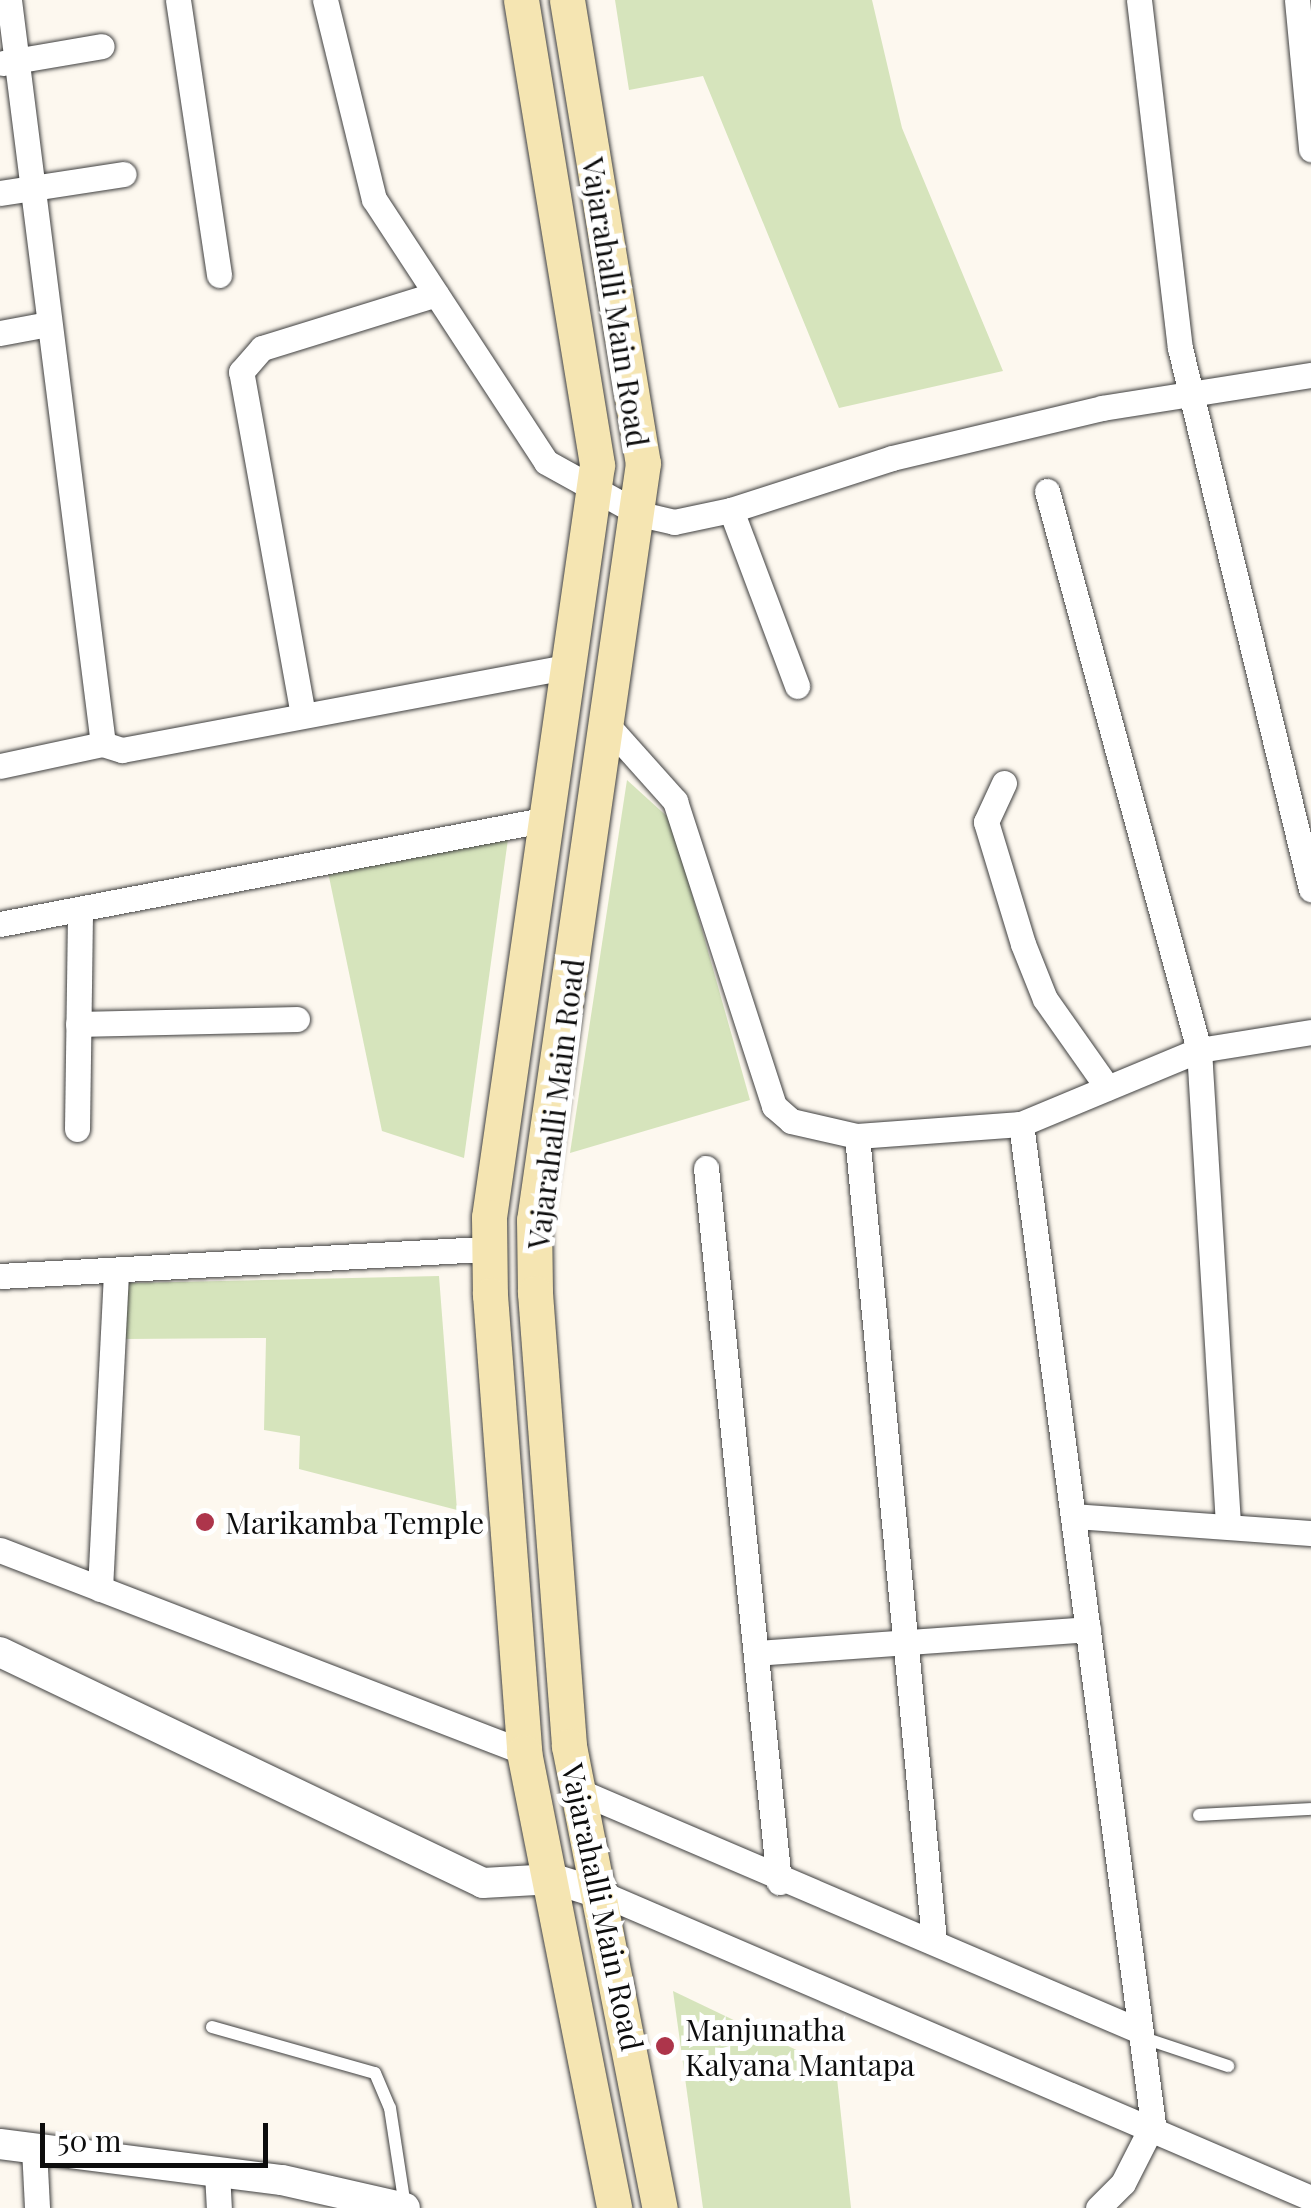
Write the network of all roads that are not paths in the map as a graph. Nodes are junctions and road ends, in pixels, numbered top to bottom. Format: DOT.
graph roads {
  1 [pos="8,0"];
  2 [pos="178,0"];
  3 [pos="324,0"];
  4 [pos="521,0"];
  5 [pos="567,0"];
  6 [pos="1138,0"];
  7 [pos="1297,0"];
  8 [pos="102,46"];
  9 [pos="8,62"];
  10 [pos="1310,137"];
  11 [pos="124,174"];
  12 [pos="31,187"];
  13 [pos="0,193"];
  14 [pos="219,275"];
  15 [pos="436,294"];
  16 [pos="48,324"];
  17 [pos="0,333"];
  18 [pos="1311,375"];
  19 [pos="1190,390"];
  20 [pos="596,489"];
  21 [pos="1047,491"];
  22 [pos="732,510"];
  23 [pos="640,514"];
  24 [pos="571,666"];
  25 [pos="797,686"];
  26 [pos="303,715"];
  27 [pos="608,726"];
  28 [pos="103,744"];
  29 [pos="0,766"];
  30 [pos="1004,782"];
  31 [pos="548,819"];
  32 [pos="1311,889"];
  33 [pos="80,911"];
  34 [pos="0,924"];
  35 [pos="297,1019"];
  36 [pos="78,1024"];
  37 [pos="1311,1032"];
  38 [pos="1199,1050"];
  39 [pos="1107,1086"];
  40 [pos="1021,1124"];
  41 [pos="77,1128"];
  42 [pos="857,1136"];
  43 [pos="706,1168"];
  44 [pos="489,1249"];
  45 [pos="116,1272"];
  46 [pos="0,1276"];
  47 [pos="1074,1516"];
  48 [pos="1228,1525"];
  49 [pos="1311,1533"];
  50 [pos="0,1550"];
  51 [pos="100,1589"];
  52 [pos="1088,1628"];
  53 [pos="905,1642"];
  54 [pos="0,1652"];
  55 [pos="756,1653"];
  56 [pos="524,1752"];
  57 [pos="580,1792"];
  58 [pos="1311,1809"];
  59 [pos="1199,1814"];
  60 [pos="554,1879"];
  61 [pos="779,1882"];
  62 [pos="605,1895"];
  63 [pos="934,1940"];
  64 [pos="212,2027"];
  65 [pos="1140,2034"];
  66 [pos="1228,2066"];
  67 [pos="1153,2124"];
  68 [pos="0,2144"];
  69 [pos="34,2148"];
  70 [pos="217,2172"];
  71 [pos="1311,2198"];
  72 [pos="37,2208"];
  73 [pos="219,2208"];
  74 [pos="405,2208"];
  75 [pos="614,2208"];
  76 [pos="660,2208"];
  77 [pos="1098,2208"];
  1 -- 9 [label="street"];
  2 -- 14 [label="street"];
  3 -- 15 [label="street"];
  4 -- 20 [label="main road, Vajarahalli Main Road"];
  5 -- 23 [label="main road, Vajarahalli Main Road"];
  6 -- 19 [label="street"];
  7 -- 10 [label="street"];
  8 -- 9 [label="street"];
  9 -- 12 [label="street"];
  11 -- 12 [label="street"];
  12 -- 13 [label="street"];
  12 -- 16 [label="street"];
  15 -- 20 [label="street"];
  15 -- 26 [label="street"];
  16 -- 17 [label="street"];
  16 -- 28 [label="street"];
  18 -- 19 [label="street"];
  19 -- 22 [label="street"];
  19 -- 32 [label="street"];
  20 -- 23 [label="street"];
  20 -- 24 [label="main road, Vajarahalli Main Road"];
  21 -- 38 [label="street"];
  22 -- 23 [label="street"];
  22 -- 25 [label="street"];
  23 -- 27 [label="main road, Vajarahalli Main Road"];
  24 -- 26 [label="street"];
  24 -- 31 [label="main road, Vajarahalli Main Road"];
  26 -- 28 [label="street"];
  27 -- 42 [label="street"];
  27 -- 57 [label="main road, Vajarahalli Main Road"];
  28 -- 29 [label="street"];
  30 -- 39 [label="street"];
  31 -- 33 [label="street"];
  31 -- 44 [label="main road, Vajarahalli Main Road"];
  33 -- 34 [label="street"];
  33 -- 36 [label="street"];
  35 -- 36 [label="street"];
  36 -- 41 [label="street"];
  37 -- 38 [label="street"];
  38 -- 39 [label="street"];
  38 -- 48 [label="street"];
  39 -- 40 [label="street"];
  40 -- 42 [label="street"];
  40 -- 47 [label="street"];
  42 -- 53 [label="street"];
  43 -- 55 [label="street"];
  44 -- 45 [label="street"];
  44 -- 56 [label="main road, Vajarahalli Main Road"];
  45 -- 46 [label="street"];
  45 -- 51 [label="street"];
  47 -- 48 [label="street"];
  47 -- 52 [label="street"];
  48 -- 49 [label="street"];
  50 -- 51 [label="street"];
  51 -- 56 [label="street"];
  52 -- 53 [label="street"];
  52 -- 65 [label="street"];
  53 -- 55 [label="street"];
  53 -- 63 [label="street"];
  54 -- 60 [label="street"];
  55 -- 61 [label="street"];
  56 -- 60 [label="main road, Vajarahalli Main Road"];
  57 -- 61 [label="street"];
  57 -- 62 [label="main road, Vajarahalli Main Road"];
  58 -- 59 [label="lane"];
  60 -- 62 [label="street"];
  60 -- 75 [label="main road, Vajarahalli Main Road"];
  61 -- 63 [label="street"];
  62 -- 67 [label="street"];
  62 -- 76 [label="main road, Vajarahalli Main Road"];
  63 -- 65 [label="street"];
  64 -- 74 [label="lane"];
  65 -- 66 [label="lane"];
  65 -- 67 [label="street"];
  67 -- 71 [label="street"];
  67 -- 77 [label="street"];
  68 -- 69 [label="street"];
  69 -- 70 [label="street"];
  69 -- 72 [label="street"];
  70 -- 73 [label="street"];
  70 -- 74 [label="street"];
}
